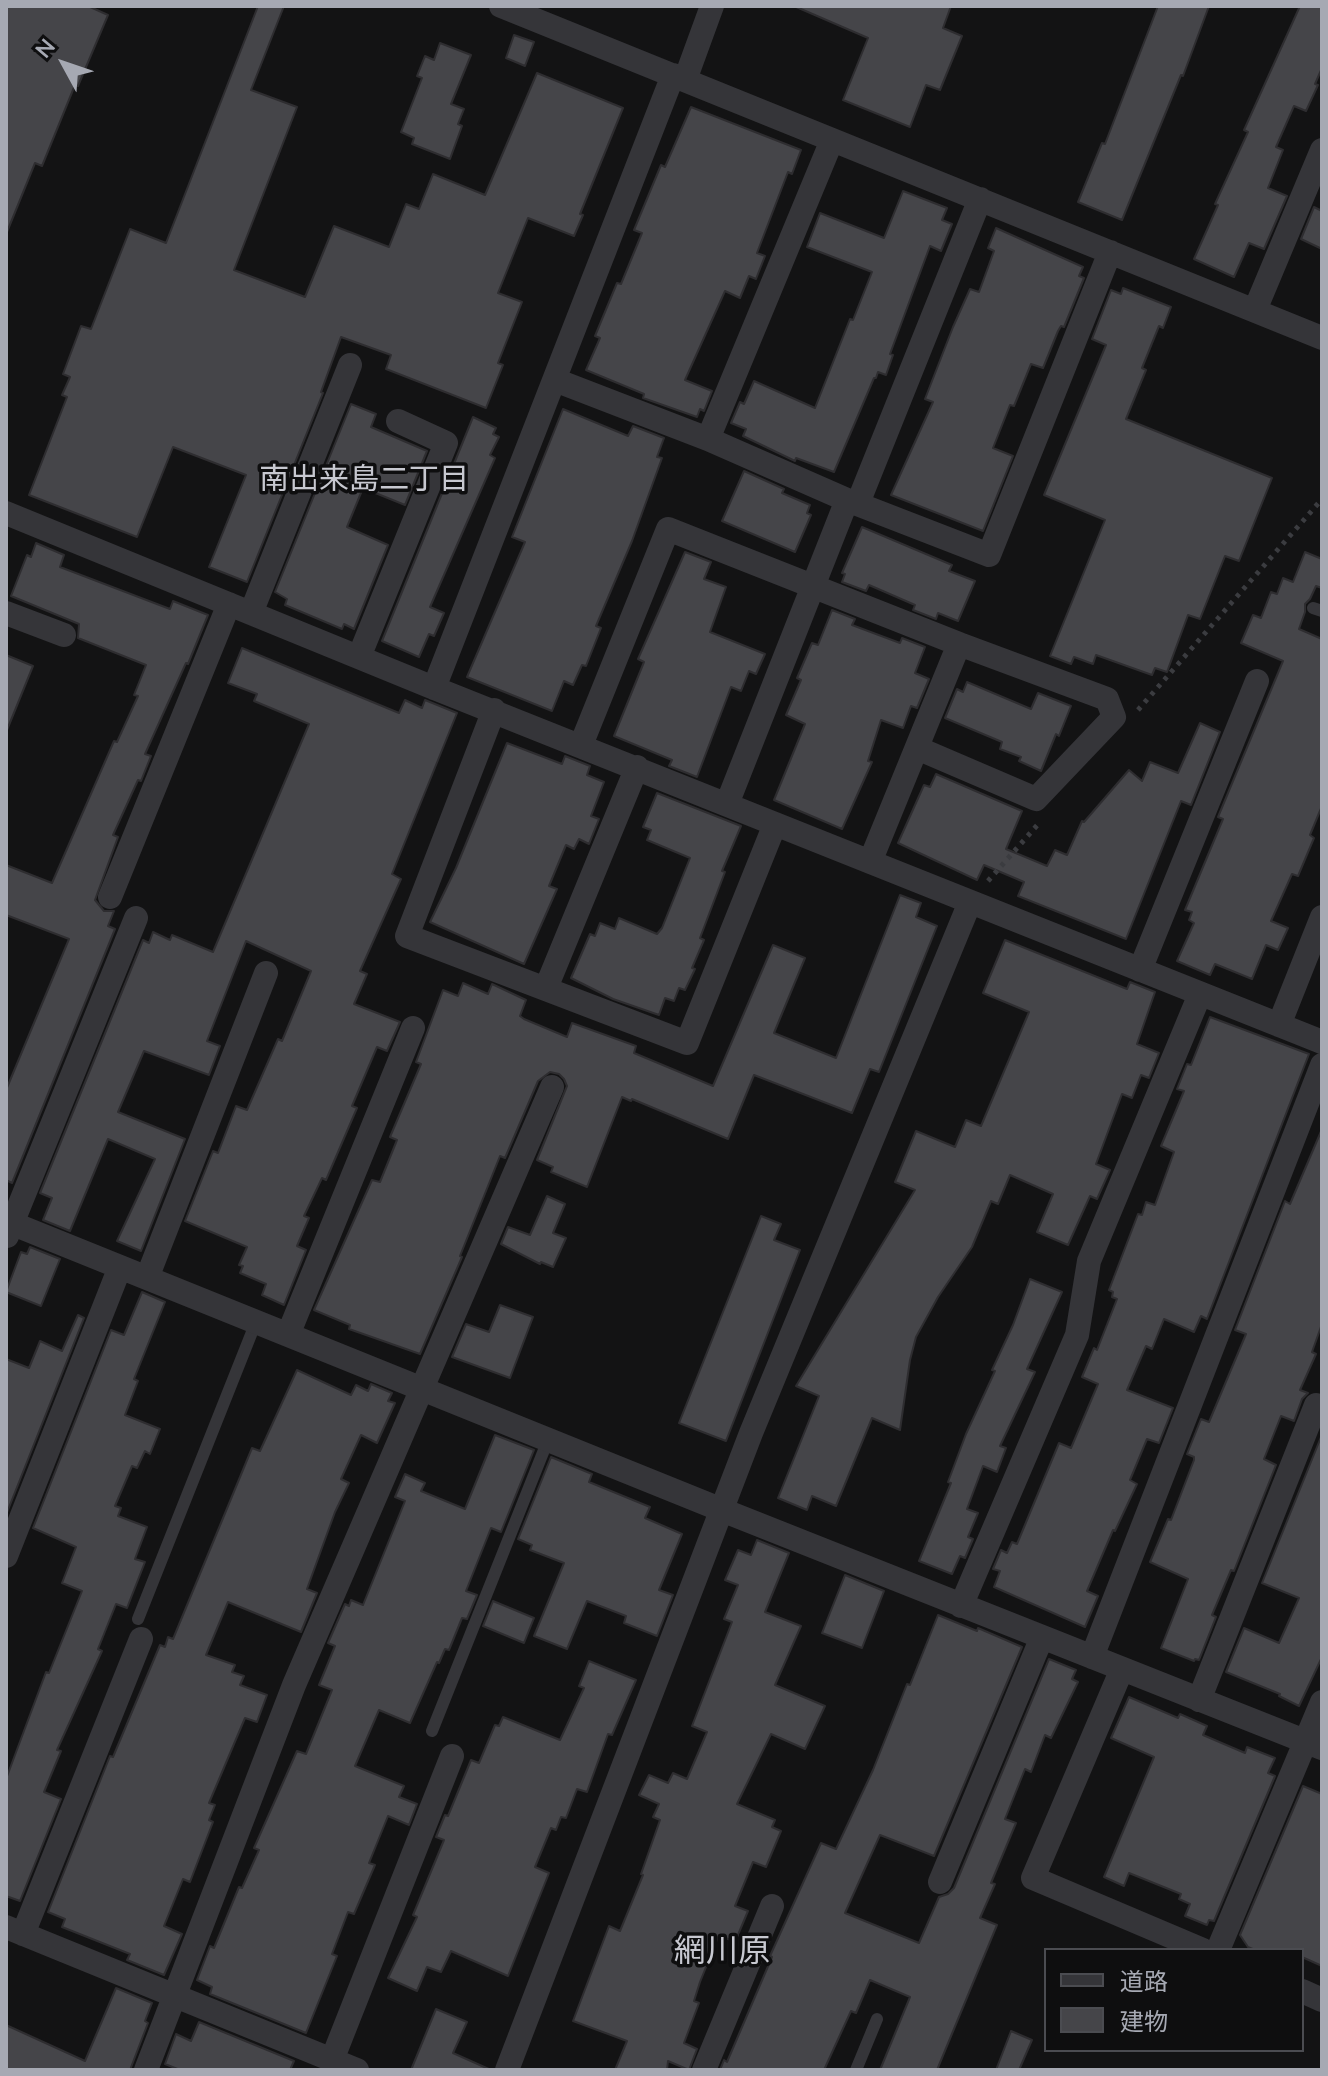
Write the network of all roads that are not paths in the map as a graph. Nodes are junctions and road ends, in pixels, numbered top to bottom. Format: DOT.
graph roads {
  1 [pos="501,6"];
  2 [pos="712,6"];
  3 [pos="679,78"];
  4 [pos="832,140"];
  5 [pos="1322,150"];
  6 [pos="980,199"];
  7 [pos="1110,252"];
  8 [pos="1255,310"];
  9 [pos="1322,338"];
  10 [pos="350,365"];
  11 [pos="555,380"];
  12 [pos="398,421"];
  13 [pos="708,439"];
  14 [pos="852,501"];
  15 [pos="6,513"];
  16 [pos="815,586"];
  17 [pos="240,608"];
  18 [pos="6,613"];
  19 [pos="64,635"];
  20 [pos="959,644"];
  21 [pos="359,657"];
  22 [pos="1257,681"];
  23 [pos="434,688"];
  24 [pos="494,710"];
  25 [pos="581,745"];
  26 [pos="917,748"];
  27 [pos="637,767"];
  28 [pos="727,804"];
  29 [pos="775,824"];
  30 [pos="870,862"];
  31 [pos="110,897"];
  32 [pos="970,902"];
  33 [pos="1322,917"];
  34 [pos="136,918"];
  35 [pos="1140,970"];
  36 [pos="266,973"];
  37 [pos="546,988"];
  38 [pos="1200,994"];
  39 [pos="1279,1025"];
  40 [pos="413,1028"];
  41 [pos="1322,1042"];
  42 [pos="1322,1065"];
  43 [pos="552,1087"];
  44 [pos="8,1228"];
  45 [pos="120,1267"];
  46 [pos="147,1278"];
  47 [pos="256,1322"];
  48 [pos="288,1335"];
  49 [pos="421,1389"];
  50 [pos="1316,1405"];
  51 [pos="548,1440"];
  52 [pos="722,1510"];
  53 [pos="6,1556"];
  54 [pos="961,1606"];
  55 [pos="139,1629"];
  56 [pos="1042,1637"];
  57 [pos="1092,1657"];
  58 [pos="1122,1669"];
  59 [pos="1199,1700"];
  60 [pos="1322,1702"];
  61 [pos="432,1731"];
  62 [pos="1314,1745"];
  63 [pos="452,1756"];
  64 [pos="940,1882"];
  65 [pos="772,1906"];
  66 [pos="14,1930"];
  67 [pos="1198,1948"];
  68 [pos="1219,1948"];
  69 [pos="174,1995"];
  70 [pos="877,2019"];
  71 [pos="319,2061"];
  72 [pos="146,2070"];
  73 [pos="357,2070"];
  74 [pos="507,2070"];
  75 [pos="704,2070"];
  76 [pos="856,2070"];
  1 -- 3 [label="street"];
  2 -- 3 [label="street"];
  3 -- 4 [label="street"];
  3 -- 11 [label="street"];
  4 -- 6 [label="street"];
  4 -- 13 [label="street"];
  5 -- 8 [label="street"];
  6 -- 7 [label="street"];
  6 -- 14 [label="street"];
  7 -- 8 [label="street"];
  7 -- 14 [label="street"];
  8 -- 9 [label="street"];
  10 -- 17 [label="street"];
  11 -- 13 [label="street"];
  11 -- 23 [label="street"];
  12 -- 21 [label="street"];
  13 -- 14 [label="street"];
  14 -- 16 [label="street"];
  15 -- 17 [label="street"];
  16 -- 20 [label="street"];
  16 -- 25 [label="street"];
  16 -- 28 [label="street"];
  17 -- 21 [label="street"];
  17 -- 31 [label="street"];
  18 -- 19 [label="street"];
  20 -- 26 [label="street"];
  20 -- 26 [label="street"];
  21 -- 23 [label="street"];
  22 -- 35 [label="street"];
  23 -- 24 [label="street"];
  24 -- 25 [label="street"];
  24 -- 37 [label="street"];
  25 -- 27 [label="street"];
  26 -- 30 [label="street"];
  27 -- 28 [label="street"];
  27 -- 37 [label="street"];
  28 -- 29 [label="street"];
  29 -- 30 [label="street"];
  29 -- 37 [label="street"];
  30 -- 32 [label="street"];
  32 -- 35 [label="street"];
  32 -- 52 [label="street"];
  33 -- 39 [label="street"];
  34 -- 44 [label="street"];
  35 -- 38 [label="street"];
  36 -- 46 [label="street"];
  38 -- 39 [label="street"];
  38 -- 54 [label="street"];
  39 -- 41 [label="street"];
  40 -- 48 [label="street"];
  42 -- 57 [label="street"];
  43 -- 49 [label="street"];
  44 -- 45 [label="street"];
  45 -- 46 [label="street"];
  45 -- 53 [label="street"];
  46 -- 47 [label="street"];
  47 -- 48 [label="street"];
  47 -- 55 [label="lane"];
  48 -- 49 [label="street"];
  49 -- 51 [label="street"];
  49 -- 69 [label="street"];
  50 -- 59 [label="street"];
  51 -- 52 [label="street"];
  51 -- 61 [label="lane"];
  52 -- 54 [label="street"];
  52 -- 74 [label="street"];
  54 -- 56 [label="street"];
  55 -- 66 [label="street"];
  56 -- 57 [label="street"];
  56 -- 64 [label="street"];
  57 -- 58 [label="street"];
  58 -- 59 [label="street"];
  58 -- 67 [label="street"];
  59 -- 62 [label="street"];
  60 -- 62 [label="street"];
  62 -- 68 [label="street"];
  63 -- 71 [label="street"];
  65 -- 75 [label="street"];
  66 -- 69 [label="street"];
  69 -- 71 [label="street"];
  69 -- 72 [label="street"];
  70 -- 76 [label="lane"];
  71 -- 73 [label="street"];
}
